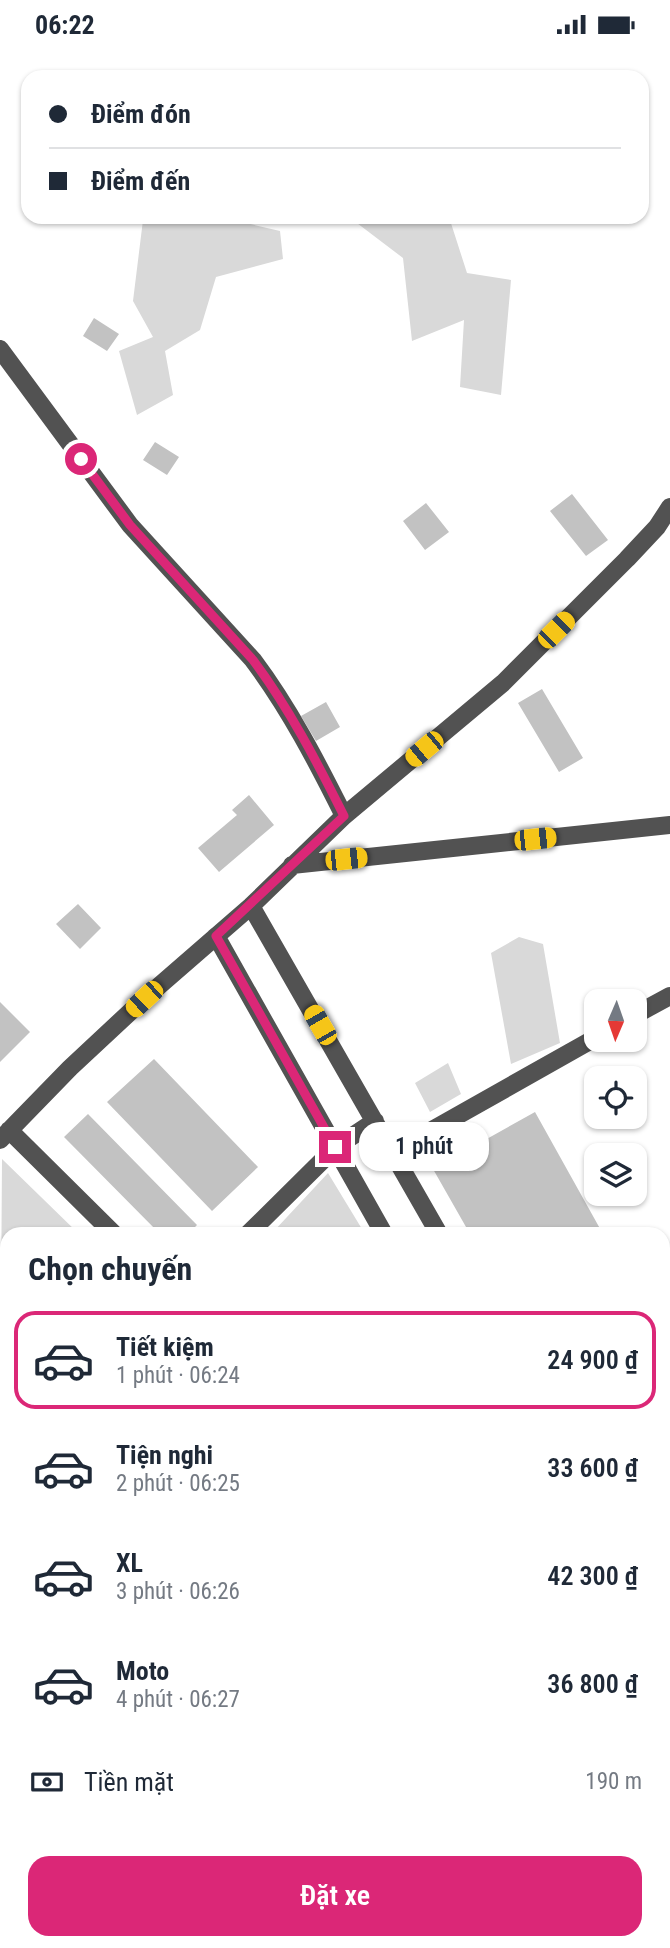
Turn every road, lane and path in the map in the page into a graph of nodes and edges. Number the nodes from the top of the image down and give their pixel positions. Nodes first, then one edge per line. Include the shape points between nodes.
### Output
1 (0, 349) edge
2 (670, 507) edge
3 (344, 816) junction
4 (670, 825) edge
5 (292, 865) junction
6 (251, 906) junction
7 (216, 936) junction
8 (670, 996) edge
9 (648, 1009) edge
10 (584, 1044) edge
11 (375, 1121) junction
12 (5, 1135) edge
13 (335, 1147) junction
14 (393, 1152) junction
15 (106, 1227) edge
16 (255, 1227) edge
17 (380, 1227) edge
18 (435, 1227) edge

1 - 3 street via 130,525 261,670 313,753
2 - 3 street via 627,559 503,683
3 - 5 street
4 - 5 street
5 - 6 street
6 - 7 street
6 - 11 street
7 - 12 street via 70,1068
7 - 13 street
8 - 9 street
10 - 14 street
11 - 13 street
11 - 14 street
12 - 15 street
13 - 16 street
13 - 17 street
14 - 18 street

